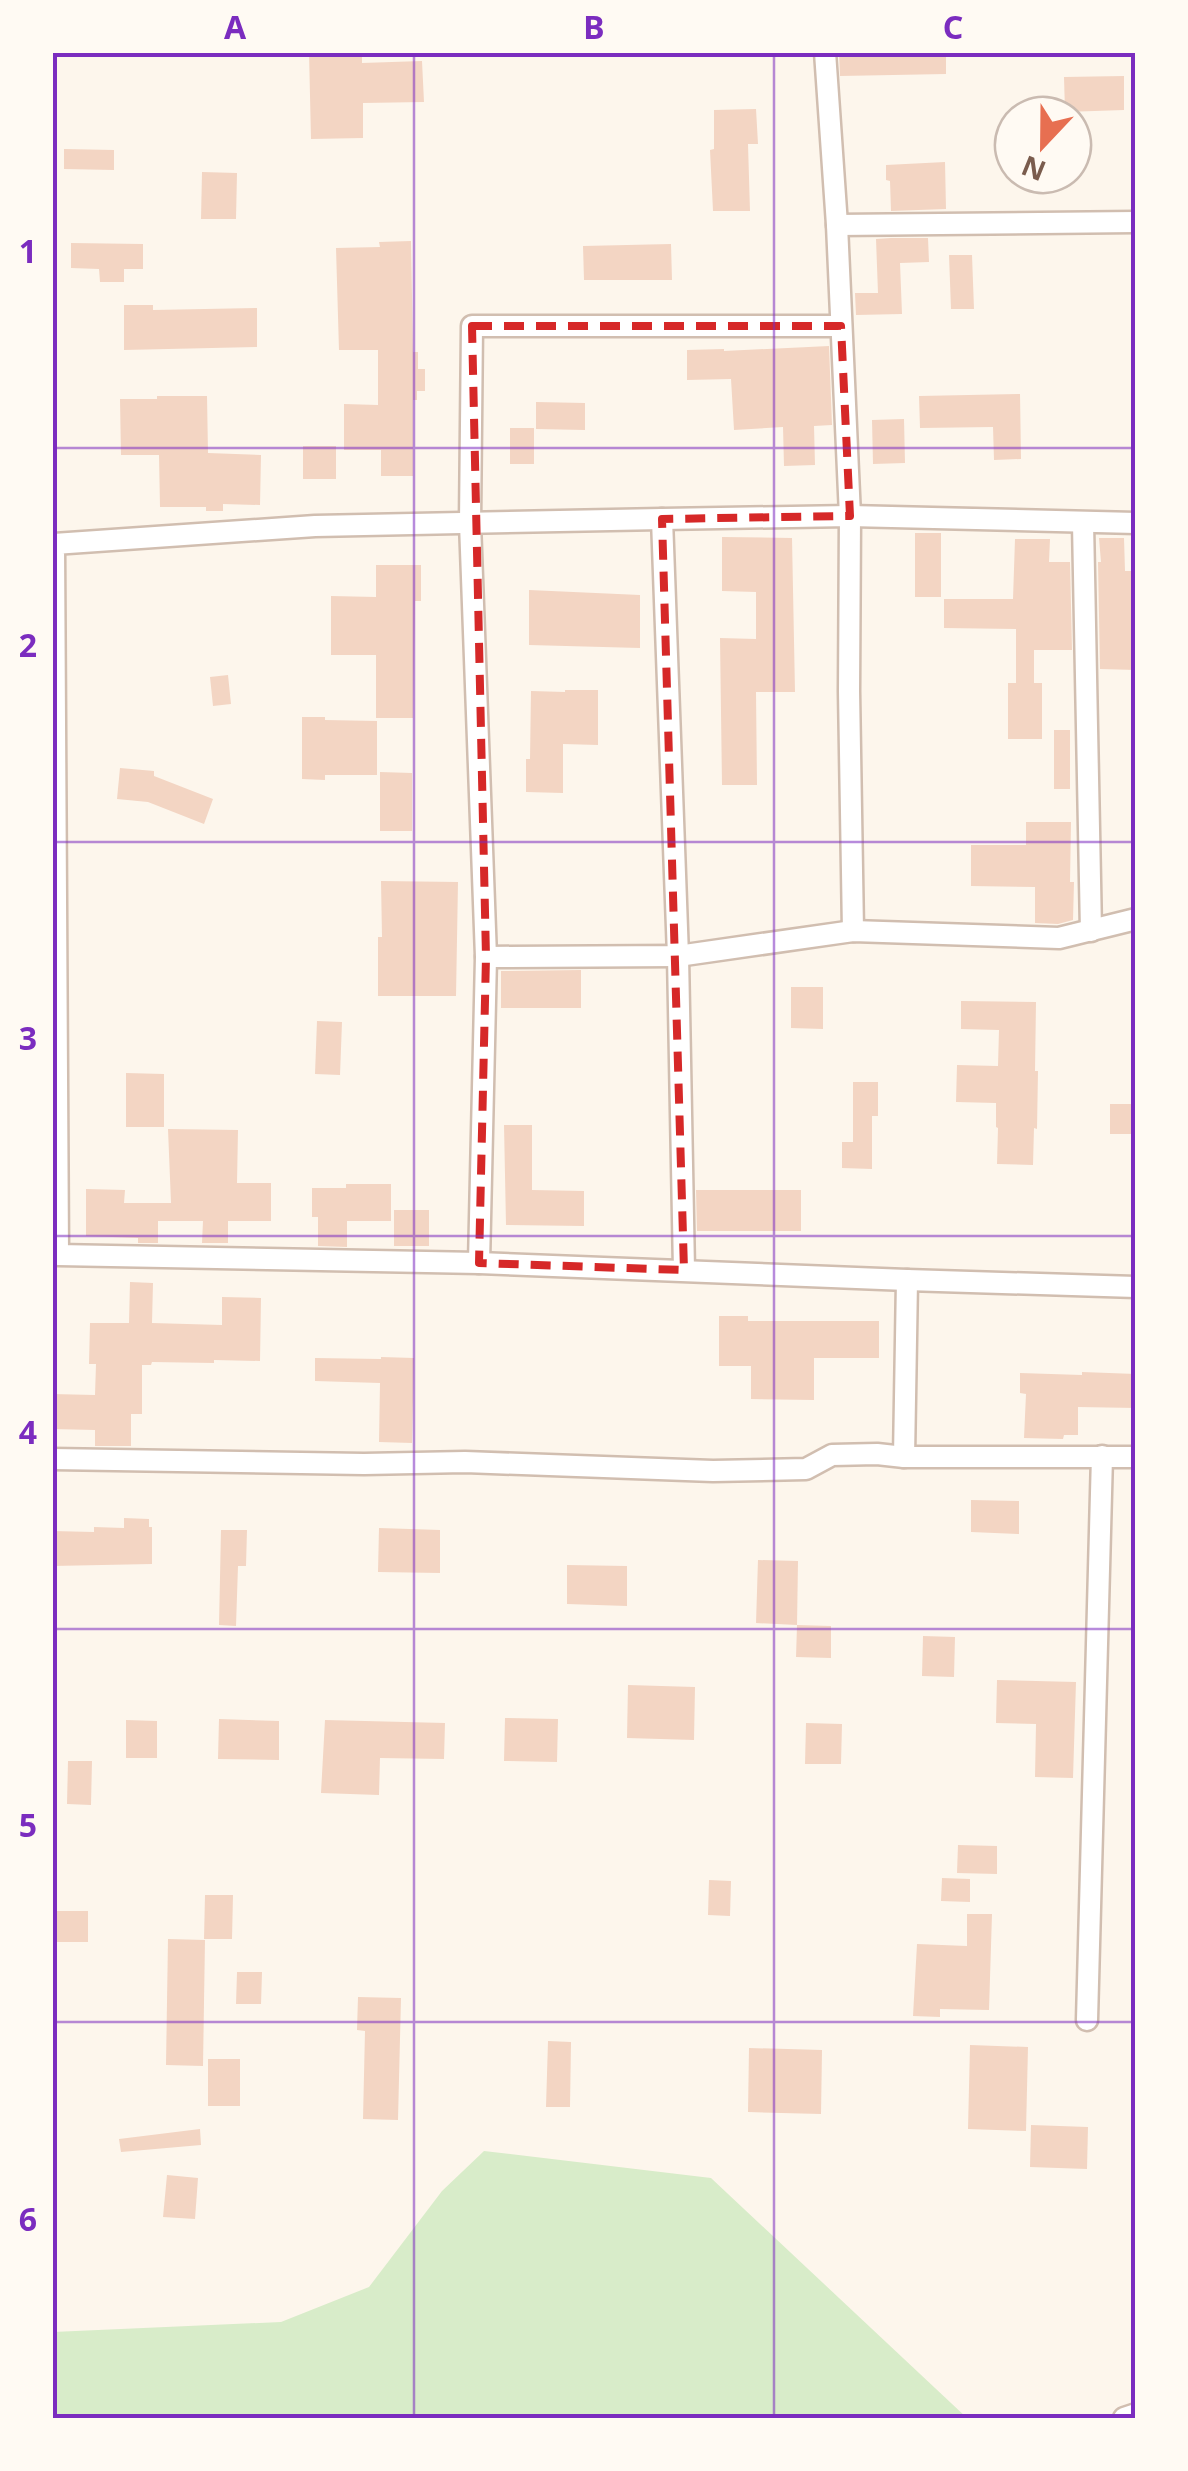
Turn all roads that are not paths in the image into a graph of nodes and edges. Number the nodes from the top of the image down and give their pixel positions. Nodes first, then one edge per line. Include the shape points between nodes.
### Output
1 (824, 52) edge
2 (1136, 222) edge
3 (836, 225) junction
4 (841, 326) junction
5 (850, 516) junction
6 (662, 519) junction
7 (470, 523) junction
8 (1083, 523) junction
9 (1136, 523) edge
10 (1136, 920) edge
11 (853, 931) junction
12 (1091, 931) junction
13 (678, 956) junction
14 (486, 957) junction
15 (479, 1262) junction
16 (684, 1270) junction
17 (907, 1280) junction
18 (1136, 1287) edge
19 (1102, 1456) junction
20 (904, 1457) junction
21 (1136, 1457) edge
22 (52, 1459) edge
23 (1087, 2020) dead end
24 (1136, 2414) edge
25 (1124, 2418) edge

1 - 3 street
2 - 3 street
3 - 4 street
4 - 5 street
4 - 7 street via 472,326
5 - 6 street
5 - 8 street
5 - 11 street
6 - 7 street
6 - 13 street
7 - 14 street
7 - 15 street via 54,544 58,1254
8 - 9 street
8 - 12 street
10 - 12 street
11 - 12 street via 1059,938
11 - 13 street
13 - 14 street
13 - 16 street
14 - 15 street
15 - 16 street
16 - 17 street
17 - 18 street
17 - 20 street
19 - 20 street
19 - 21 street
19 - 23 street
20 - 22 street via 832,1455 806,1469 714,1471
24 - 25 street

